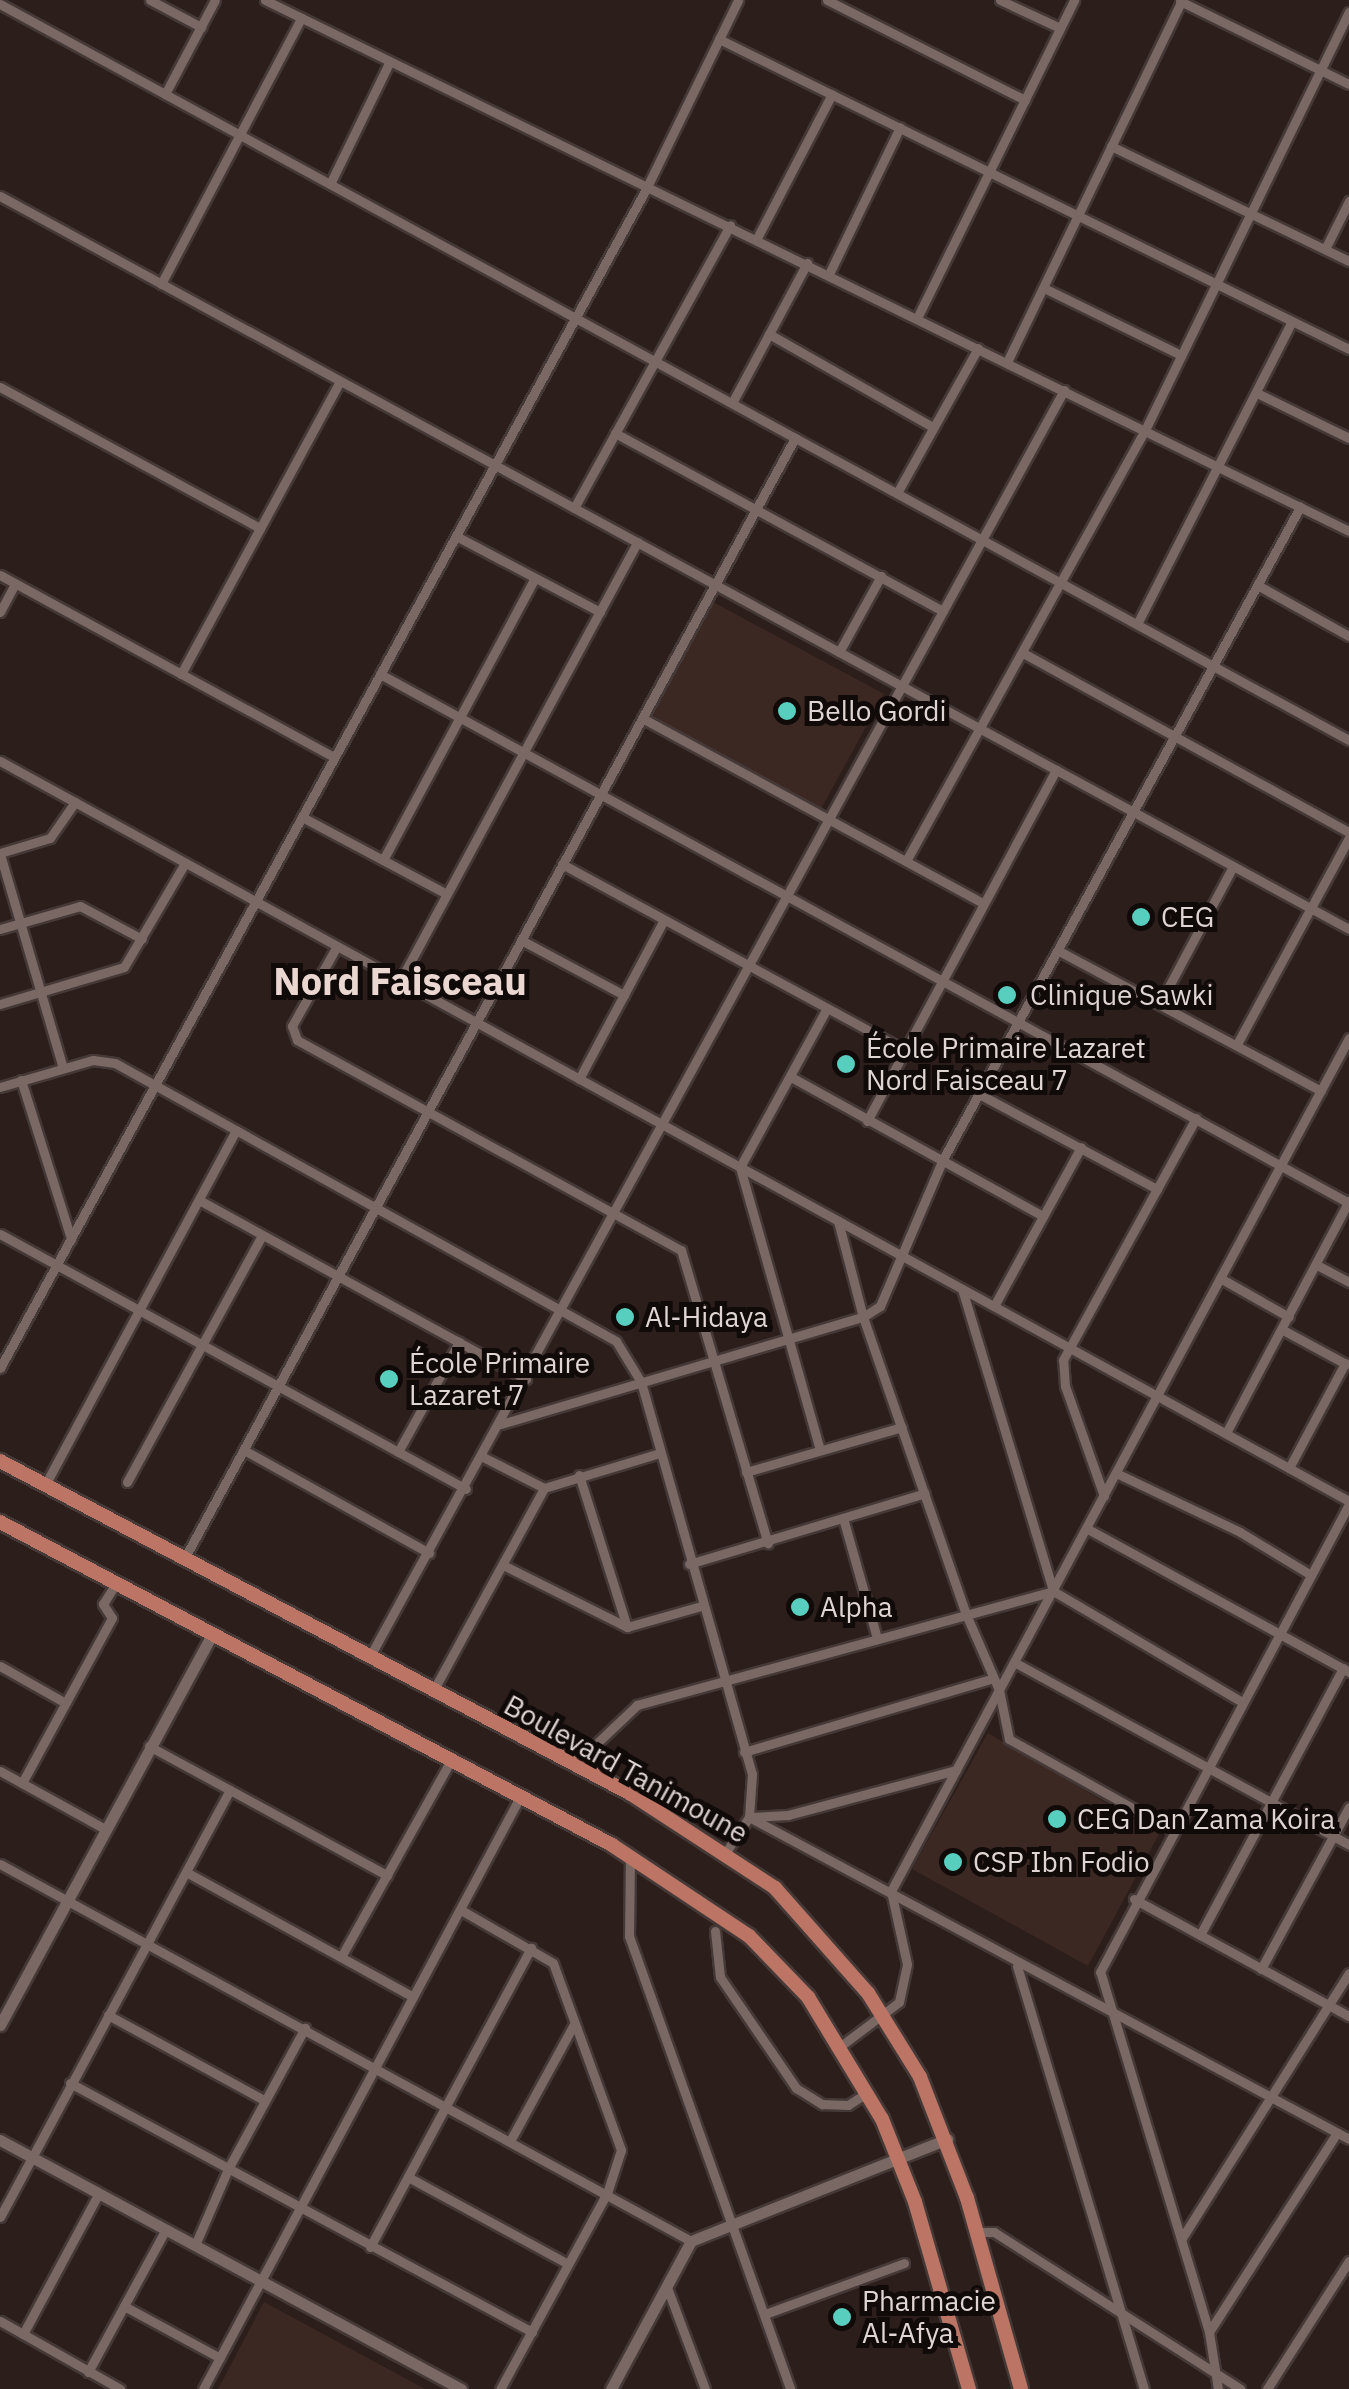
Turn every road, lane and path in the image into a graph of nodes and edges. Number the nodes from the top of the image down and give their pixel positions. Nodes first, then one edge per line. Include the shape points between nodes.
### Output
1 (150, 0) edge
2 (215, 0) edge
3 (266, 0) edge
4 (738, 0) edge
5 (827, 0) edge
6 (1000, 0) edge
7 (1074, 0) edge
8 (1180, 1) edge
9 (0, 4) edge
10 (1349, 12) edge
11 (301, 18) junction
12 (201, 27) junction
13 (1060, 28) junction
14 (719, 39) junction
15 (390, 64) junction
16 (1321, 70) junction
17 (1349, 84) edge
18 (165, 94) junction
19 (832, 94) junction
20 (1025, 100) junction
21 (900, 127) junction
22 (240, 135) junction
23 (1111, 146) junction
24 (990, 170) junction
25 (330, 184) junction
26 (648, 184) junction
27 (0, 196) edge
28 (1349, 200) edge
29 (1079, 214) junction
30 (1250, 214) junction
31 (730, 226) junction
32 (757, 238) junction
33 (1324, 249) junction
34 (1349, 261) edge
35 (807, 263) junction
36 (829, 274) junction
37 (1216, 283) junction
38 (162, 284) junction
39 (1044, 288) junction
40 (575, 318) junction
41 (917, 318) junction
42 (1292, 321) junction
43 (769, 334) junction
44 (978, 348) junction
45 (1349, 349) edge
46 (1181, 355) junction
47 (656, 362) junction
48 (1007, 362) junction
49 (340, 380) junction
50 (0, 387) edge
51 (1064, 390) junction
52 (1257, 394) junction
53 (732, 403) junction
54 (934, 427) junction
55 (1144, 430) junction
56 (615, 433) junction
57 (794, 438) junction
58 (1349, 438) edge
59 (494, 465) junction
60 (1221, 468) junction
61 (896, 493) junction
62 (1300, 506) junction
63 (574, 508) junction
64 (756, 509) junction
65 (260, 528) junction
66 (1349, 531) edge
67 (456, 536) junction
68 (982, 540) junction
69 (638, 542) junction
70 (0, 576) edge
71 (881, 576) junction
72 (536, 578) junction
73 (15, 584) junction
74 (715, 584) junction
75 (1062, 584) junction
76 (1259, 586) junction
77 (943, 611) junction
78 (0, 612) edge
79 (600, 612) junction
80 (1137, 624) junction
81 (1349, 636) edge
82 (838, 652) junction
83 (1023, 653) junction
84 (1215, 667) junction
85 (181, 674) junction
86 (380, 674) junction
87 (901, 686) junction
88 (461, 718) junction
89 (642, 718) junction
90 (980, 728) junction
91 (1178, 737) junction
92 (1349, 740) edge
93 (524, 752) junction
94 (334, 757) junction
95 (1, 762) edge
96 (1056, 770) junction
97 (600, 794) junction
98 (76, 802) junction
99 (1135, 813) junction
100 (302, 817) junction
101 (828, 820) junction
102 (1349, 835) edge
103 (0, 854) edge
104 (383, 860) junction
105 (185, 862) junction
106 (906, 862) junction
107 (562, 864) junction
108 (1233, 866) junction
109 (447, 894) junction
110 (788, 895) junction
111 (256, 901) junction
112 (983, 904) junction
113 (1312, 908) junction
114 (664, 920) junction
115 (20, 923) junction
116 (0, 929) edge
117 (1349, 929) edge
118 (142, 939) junction
119 (521, 940) junction
120 (337, 946) junction
121 (1059, 951) junction
122 (748, 966) junction
123 (943, 980) junction
124 (400, 981) junction
125 (40, 992) junction
126 (624, 995) junction
127 (1160, 1003) junction
128 (0, 1004) edge
129 (827, 1008) junction
130 (1018, 1022) junction
131 (477, 1023) junction
132 (1349, 1038) edge
133 (1237, 1044) junction
134 (905, 1050) junction
135 (64, 1068) junction
136 (791, 1078) junction
137 (580, 1079) junction
138 (21, 1080) junction
139 (155, 1085) junction
140 (0, 1087) edge
141 (1321, 1091) junction
142 (979, 1094) junction
143 (429, 1112) junction
144 (1196, 1118) junction
145 (867, 1121) junction
146 (661, 1124) junction
147 (236, 1130) junction
148 (1081, 1147) junction
149 (942, 1161) junction
150 (1282, 1164) junction
151 (740, 1167) junction
152 (1157, 1189) junction
153 (199, 1200) junction
154 (1349, 1202) edge
155 (376, 1206) junction
156 (615, 1213) junction
157 (1043, 1216) junction
158 (838, 1221) junction
159 (0, 1234) edge
160 (262, 1234) junction
161 (71, 1239) junction
162 (902, 1256) junction
163 (1317, 1265) junction
164 (56, 1266) junction
165 (338, 1276) junction
166 (1220, 1278) junction
167 (1349, 1282) edge
168 (962, 1288) junction
169 (564, 1306) junction
170 (994, 1306) junction
171 (138, 1310) junction
172 (863, 1317) junction
173 (1289, 1317) junction
174 (1282, 1330) junction
175 (790, 1338) junction
176 (459, 1342) junction
177 (201, 1345) junction
178 (1070, 1348) junction
179 (712, 1362) junction
180 (1347, 1364) edge
181 (0, 1368) edge
182 (526, 1379) junction
183 (641, 1382) junction
184 (280, 1386) junction
185 (1157, 1396) junction
186 (500, 1424) junction
187 (902, 1427) junction
188 (1226, 1434) junction
189 (244, 1450) junction
190 (820, 1450) junction
191 (398, 1452) junction
192 (660, 1453) junction
193 (483, 1457) junction
194 (0, 1462) edge
195 (1288, 1468) junction
196 (746, 1472) junction
197 (1116, 1472) junction
198 (579, 1476) junction
199 (127, 1482) dead end
200 (45, 1486) junction
201 (544, 1488) junction
202 (466, 1489) junction
203 (925, 1492) junction
204 (1104, 1496) junction
205 (1349, 1503) edge
206 (843, 1518) junction
207 (0, 1522) edge
208 (1086, 1528) junction
209 (768, 1543) junction
210 (429, 1553) junction
211 (184, 1559) junction
212 (689, 1564) junction
213 (503, 1565) junction
214 (1310, 1575) junction
215 (116, 1583) junction
216 (1052, 1591) junction
217 (701, 1606) junction
218 (965, 1612) junction
219 (627, 1628) junction
220 (212, 1634) junction
221 (1279, 1634) junction
222 (876, 1635) junction
223 (370, 1658) junction
224 (1014, 1662) junction
225 (0, 1666) edge
226 (1346, 1670) edge
227 (722, 1678) junction
228 (991, 1679) junction
229 (999, 1690) junction
230 (433, 1691) junction
231 (64, 1702) junction
232 (1242, 1702) junction
233 (149, 1746) junction
234 (744, 1752) junction
235 (451, 1760) junction
236 (574, 1765) junction
237 (1207, 1768) junction
238 (956, 1770) junction
239 (0, 1772) edge
240 (22, 1784) junction
241 (230, 1790) junction
242 (520, 1797) junction
243 (1271, 1802) junction
244 (1349, 1807) edge
245 (746, 1821) junction
246 (104, 1829) junction
247 (1172, 1830) junction
248 (1332, 1836) junction
249 (1349, 1845) edge
250 (729, 1846) junction
251 (630, 1856) junction
252 (0, 1864) edge
253 (186, 1872) junction
254 (388, 1876) junction
255 (891, 1891) junction
256 (1134, 1899) junction
257 (66, 1900) junction
258 (460, 1910) junction
259 (715, 1932) dead end
260 (1200, 1935) junction
261 (146, 1944) junction
262 (531, 1948) junction
263 (341, 1957) junction
264 (1016, 1965) junction
265 (1261, 1969) junction
266 (1349, 1973) edge
267 (413, 1997) junction
268 (1332, 2007) junction
269 (1111, 2013) junction
270 (108, 2015) junction
271 (1349, 2016) edge
272 (884, 2018) junction
273 (574, 2024) junction
274 (0, 2026) edge
275 (304, 2028) junction
276 (842, 2045) junction
277 (374, 2066) junction
278 (70, 2083) junction
279 (868, 2092) junction
280 (1271, 2098) junction
281 (264, 2100) junction
282 (446, 2106) junction
283 (1337, 2133) junction
284 (1349, 2139) edge
285 (0, 2140) edge
286 (948, 2140) junction
287 (510, 2141) junction
288 (32, 2157) junction
289 (899, 2158) junction
290 (228, 2170) junction
291 (408, 2176) junction
292 (99, 2193) junction
293 (608, 2193) junction
294 (299, 2208) junction
295 (0, 2217) edge
296 (731, 2224) junction
297 (166, 2229) junction
298 (977, 2232) junction
299 (1182, 2238) junction
300 (692, 2241) junction
301 (195, 2245) junction
302 (370, 2246) junction
303 (1349, 2261) edge
304 (904, 2263) dead end
305 (568, 2264) junction
306 (262, 2281) junction
307 (668, 2290) junction
308 (124, 2306) junction
309 (1121, 2313) junction
310 (765, 2314) junction
311 (0, 2321) edge
312 (532, 2332) junction
313 (1209, 2332) junction
314 (24, 2334) junction
315 (220, 2358) junction
316 (1212, 2371) junction
317 (88, 2372) junction
318 (120, 2389) edge
319 (203, 2389) edge
320 (461, 2389) edge
321 (500, 2389) edge
322 (611, 2389) edge
323 (705, 2389) edge
324 (790, 2389) edge
325 (969, 2389) edge
326 (1022, 2389) edge
327 (1144, 2389) edge
328 (1218, 2389) edge
329 (1240, 2389) edge
330 (1267, 2389) edge

1 - 12 street
2 - 12 street
3 - 11 street
4 - 14 street
5 - 20 street
6 - 13 street
7 - 13 street
8 - 16 street
8 - 23 street
9 - 18 street
10 - 16 street
11 - 15 street
11 - 22 street
12 - 18 street
13 - 20 street
14 - 19 street
14 - 26 street
15 - 25 street
15 - 26 street
16 - 17 street
16 - 30 street
18 - 22 street
19 - 21 street
19 - 32 street
20 - 24 street
21 - 24 street
21 - 36 street
22 - 25 street
22 - 38 street
23 - 29 street
23 - 30 street
24 - 29 street
24 - 41 street
25 - 40 street
26 - 31 street
26 - 40 street
27 - 38 street
28 - 33 street
29 - 37 street
29 - 39 street
30 - 33 street
30 - 37 street
31 - 32 street
31 - 47 street
32 - 35 street
33 - 34 street
35 - 36 street
35 - 43 street
36 - 41 street
37 - 42 street
37 - 46 street
38 - 49 street
39 - 46 street
39 - 48 street
40 - 47 street
40 - 59 street
41 - 44 street
42 - 45 street
42 - 52 street
43 - 53 street
43 - 54 street
44 - 48 street
44 - 54 street
46 - 55 street
47 - 53 street
47 - 56 street
48 - 51 street
49 - 59 street
49 - 65 street
50 - 65 street
51 - 55 street
51 - 68 street
52 - 58 street
52 - 60 street
53 - 57 street
54 - 61 street
55 - 60 street
55 - 75 street
56 - 63 street
56 - 64 street
57 - 61 street
57 - 64 street
59 - 63 street
59 - 67 street
60 - 62 street
60 - 80 street
61 - 68 street
62 - 66 street
62 - 76 street
63 - 69 street
64 - 71 street
64 - 74 street
65 - 85 street
67 - 72 street
67 - 86 street
68 - 75 street
68 - 77 street
69 - 74 street
69 - 79 street
70 - 73 street
71 - 77 street
71 - 82 street
72 - 79 street
72 - 88 street
73 - 78 street
73 - 85 street
74 - 82 street
74 - 89 street
75 - 80 street
75 - 83 street
76 - 81 street
76 - 84 street
77 - 87 street
79 - 93 street
80 - 84 street
82 - 87 street
83 - 90 street
83 - 91 street
84 - 91 street
84 - 92 street
85 - 94 street
86 - 88 street
86 - 94 street
87 - 90 street
87 - 101 street
88 - 93 street
88 - 104 street
89 - 97 street
89 - 101 street
90 - 96 street
90 - 106 street
91 - 99 street
91 - 102 street
93 - 97 street
93 - 109 street
94 - 100 street
95 - 98 street
96 - 99 street
96 - 112 street
97 - 107 street
97 - 110 street
98 - 103 street via 50,838
98 - 105 street
99 - 108 street
99 - 121 street
100 - 104 street
100 - 111 street
101 - 106 street
101 - 110 street
102 - 113 street
103 - 115 street
104 - 109 street
105 - 111 street
105 - 118 street
106 - 112 street
107 - 114 street
107 - 119 street
108 - 113 street
108 - 127 street
109 - 124 street
110 - 122 street
110 - 123 street
111 - 120 street
111 - 139 street
112 - 123 street
113 - 117 street
113 - 133 street
114 - 122 street
114 - 126 street
115 - 116 street
115 - 118 street via 80,906
115 - 125 street
118 - 125 street via 117,971
119 - 126 street
119 - 131 street
120 - 124 street
120 - 143 street via 293,1033
121 - 127 street
121 - 130 street
122 - 129 street
122 - 146 street
123 - 130 street
123 - 134 street
124 - 131 street
125 - 128 street
125 - 135 street
126 - 137 street
127 - 133 street
129 - 134 street
129 - 136 street
130 - 142 street
130 - 144 street
131 - 137 street
131 - 143 street
132 - 141 street
133 - 141 street
134 - 145 street
135 - 138 street
135 - 139 street via 104,1059
136 - 145 street
136 - 151 street
137 - 146 street
138 - 140 street
138 - 161 street
139 - 147 street
139 - 161 street
141 - 150 street
142 - 148 street
142 - 149 street
143 - 155 street
143 - 156 street
144 - 150 street
144 - 152 street
145 - 149 street
146 - 151 street
146 - 156 street
147 - 153 street
147 - 155 street
148 - 152 street
148 - 157 street
149 - 157 street
149 - 162 street
150 - 154 street
150 - 166 street
151 - 158 street
151 - 175 street
152 - 178 street
153 - 160 street
153 - 171 street
154 - 163 street
155 - 165 street
155 - 169 street
156 - 169 street
156 - 179 street via 681,1250
157 - 170 street
158 - 162 street
158 - 172 street
159 - 164 street
160 - 165 street
160 - 177 street
161 - 164 street
162 - 168 street
162 - 172 street via 880,1306
163 - 167 street
163 - 173 street
164 - 171 street
164 - 181 street
165 - 176 street
165 - 184 street
166 - 173 street
166 - 185 street
168 - 170 street
168 - 216 street
169 - 182 street
169 - 183 street via 616,1341
170 - 178 street
171 - 177 street
171 - 200 street
172 - 175 street
172 - 187 street
173 - 174 street
174 - 180 street
174 - 188 street
175 - 179 street
175 - 190 street
176 - 182 street
176 - 191 street
177 - 184 street
177 - 199 street
178 - 185 street
178 - 204 street via 1062,1373
179 - 183 street
179 - 196 street
180 - 195 street
182 - 186 street
183 - 186 street
183 - 192 street
184 - 189 street
184 - 191 street
185 - 188 street
185 - 197 street
186 - 193 street
187 - 190 street
187 - 203 street
188 - 195 street
189 - 210 street
189 - 211 street
190 - 196 street
191 - 202 street
192 - 198 street
192 - 212 street
193 - 201 street
193 - 202 street
194 - 200 main road, Boulevard Tanimoune
195 - 205 street
196 - 209 street
197 - 204 street
197 - 214 street via 1240,1532
198 - 201 street
198 - 219 street
200 - 211 main road, Boulevard Tanimoune
201 - 213 street
202 - 210 street
203 - 206 street
203 - 218 street
204 - 208 street
205 - 214 street
206 - 209 street
206 - 222 street
207 - 215 main road
208 - 216 street
208 - 221 street
209 - 212 street
210 - 223 street
211 - 223 main road, Boulevard Tanimoune
212 - 217 street
213 - 219 street
213 - 230 street
214 - 221 street
215 - 220 main road
215 - 231 street via 103,1604 112,1618
216 - 218 street
216 - 224 street
216 - 232 street
217 - 219 street
217 - 227 street
218 - 222 street
218 - 228 street
220 - 233 street
220 - 235 main road
221 - 226 street
221 - 232 street
222 - 227 street
223 - 230 main road, Boulevard Tanimoune
224 - 229 street
224 - 237 street
225 - 231 street
226 - 243 street
227 - 234 street
227 - 236 street via 638,1705
228 - 229 street
228 - 234 street
229 - 238 street
229 - 247 street via 1016,1746
230 - 236 main road, Boulevard Tanimoune
231 - 240 street
232 - 237 street
233 - 241 street
233 - 246 street
234 - 245 street via 754,1784
235 - 242 main road
235 - 254 street
236 - 250 main road, Boulevard Tanimoune
237 - 243 street
237 - 247 street
238 - 245 street
238 - 255 street
239 - 240 street
240 - 246 street
241 - 253 street
241 - 254 street
242 - 251 main road
242 - 258 street
243 - 248 street
243 - 260 street
244 - 248 street
245 - 250 street
245 - 255 street
246 - 257 street
247 - 256 street
248 - 249 street
248 - 265 street
250 - 272 main road, Boulevard Tanimoune via 826,1940
251 - 276 main road via 749,1936
251 - 296 street via 629,1936
252 - 257 street
253 - 261 street
253 - 263 street
254 - 263 street
255 - 264 street
255 - 272 street via 908,1964 899,2002
256 - 260 street
256 - 269 street via 1100,1972
257 - 261 street
257 - 274 street
258 - 262 street
258 - 267 street
259 - 279 street via 720,1977 796,2088 822,2104 848,2105
260 - 265 street
261 - 270 street
261 - 275 street
262 - 273 street via 553,1963
262 - 282 street
263 - 267 street
264 - 269 street
264 - 309 street
265 - 268 street
266 - 268 street
267 - 277 street
268 - 271 street
268 - 280 street
269 - 280 street
269 - 299 street
270 - 278 street
270 - 281 street
272 - 276 street
272 - 286 main road, Boulevard Tanimoune
273 - 287 street
273 - 293 street via 619,2139
275 - 277 street
275 - 281 street
276 - 279 main road
277 - 282 street
277 - 294 street
278 - 288 street
278 - 290 street
279 - 289 main road
280 - 283 street
280 - 299 street
281 - 290 street
282 - 287 street
282 - 291 street
283 - 284 street
283 - 313 street
285 - 288 street
286 - 289 street
286 - 298 main road, Boulevard Tanimoune
287 - 293 street
288 - 292 street
288 - 295 street
289 - 296 street
289 - 325 main road
290 - 294 street
290 - 301 street
291 - 302 street
291 - 305 street
292 - 297 street
292 - 314 street
293 - 300 street
293 - 305 street
294 - 302 street
294 - 306 street
296 - 300 street
296 - 310 street
297 - 301 street
297 - 308 street
298 - 309 street via 994,2232
298 - 326 main road, Boulevard Tanimoune
299 - 313 street
300 - 307 street
301 - 306 street
302 - 312 street
303 - 330 street
304 - 310 street
305 - 312 street
306 - 315 street
306 - 320 street
307 - 322 street
307 - 323 street
308 - 315 street
308 - 317 street
309 - 316 street
309 - 327 street
310 - 324 street
311 - 314 street
312 - 321 street
313 - 316 street
314 - 317 street
315 - 319 street
316 - 328 street
316 - 329 street
317 - 318 street

